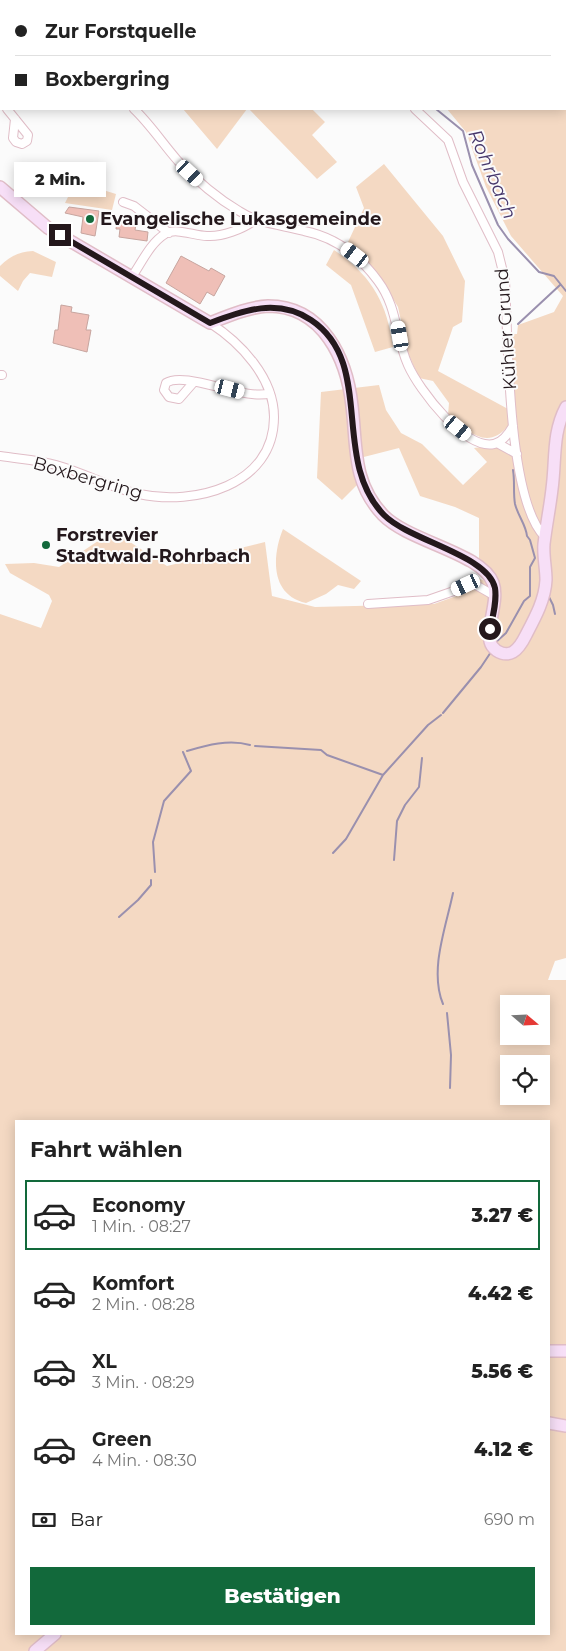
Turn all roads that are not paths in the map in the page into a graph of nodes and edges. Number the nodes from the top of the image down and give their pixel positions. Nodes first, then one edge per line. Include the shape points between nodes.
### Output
1 (8, 110) edge
2 (135, 110) edge
3 (416, 110) edge
4 (16, 119) dead end
5 (0, 187) edge
6 (125, 203) dead end
7 (255, 220) junction
8 (169, 232) junction
9 (131, 278) junction
10 (210, 323) junction
11 (193, 383) dead end
12 (270, 393) junction
13 (566, 407) edge
14 (513, 426) junction
15 (497, 443) junction
16 (516, 454) junction
17 (0, 456) edge
18 (545, 537) junction
19 (495, 596) junction
20 (368, 604) dead end
21 (550, 1351) edge
22 (566, 1351) edge
23 (550, 1423) edge
24 (566, 1426) edge
25 (54, 1635) edge
26 (35, 1651) edge

1 - 4 street
2 - 7 street via 196,179
3 - 14 street, Kühler Grund via 448,140 463,182 500,258 505,280
5 - 9 street, Boxbergring via 48,228
6 - 8 street
7 - 8 street via 214,236
7 - 15 street via 320,235 355,255 388,297 408,365 428,397 444,416 474,440
8 - 9 street via 154,245
9 - 10 street, Boxbergring
10 - 12 street, Boxbergring via 246,353
10 - 19 street via 268,306 298,312 324,331 339,354 344,370 352,406 357,465 373,502 383,515 404,531 482,567 492,579
11 - 12 street via 258,396
12 - 17 street, Boxbergring via 274,428 262,459 239,481 207,493 185,497 145,495 55,465
13 - 18 street via 556,435
14 - 15 street
14 - 16 street, Kühler Grund
15 - 16 street
16 - 18 street, Kühler Grund via 532,520
18 - 19 street via 546,581 542,600 522,643 509,653 498,651 490,640
19 - 20 street via 474,584 428,600
21 - 22 street
23 - 24 street
25 - 26 street

